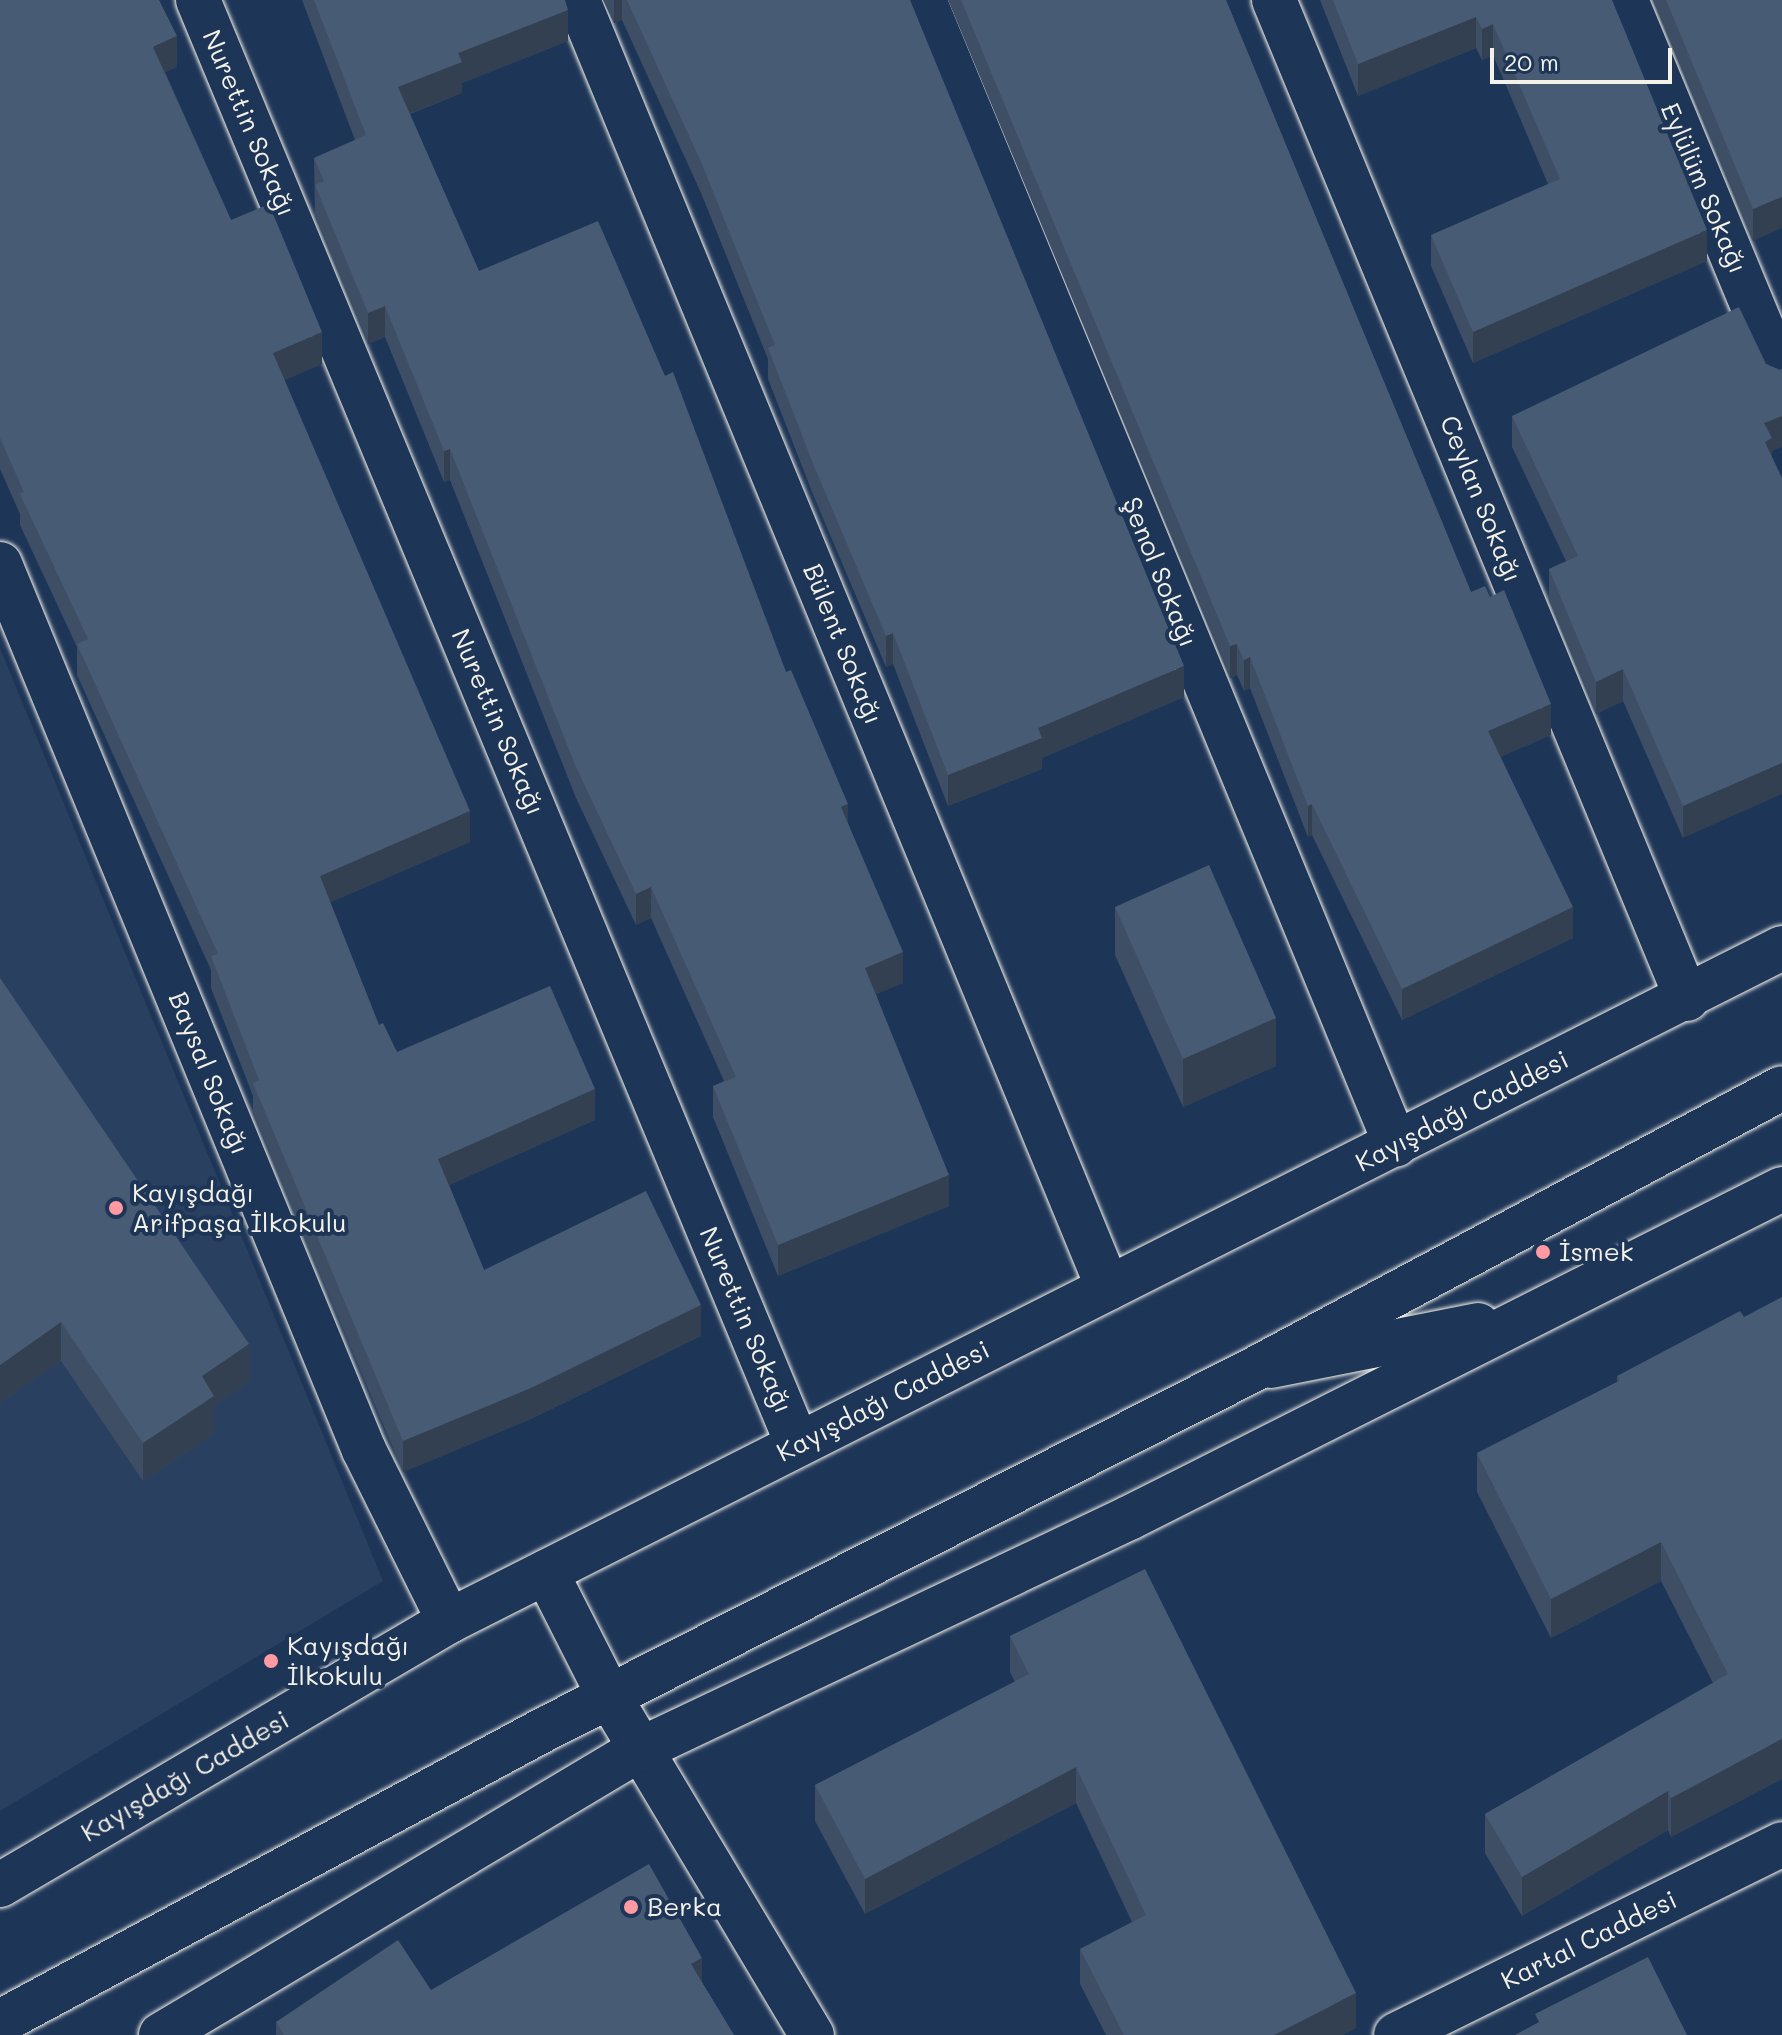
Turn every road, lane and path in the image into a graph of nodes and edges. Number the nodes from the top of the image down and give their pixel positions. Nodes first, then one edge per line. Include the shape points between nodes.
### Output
1 (198, 0) edge
2 (578, 0) edge
3 (924, 0) edge
4 (1274, 0) edge
5 (1626, 0) edge
6 (1782, 376) edge
7 (0, 564) edge
8 (1782, 948) edge
9 (1687, 999) junction
10 (1782, 1088) edge
11 (1396, 1145) junction
12 (1782, 1189) edge
13 (1108, 1288) junction
14 (1536, 1313) junction
15 (1253, 1370) junction
16 (797, 1443) junction
17 (546, 1572) junction
18 (449, 1621) junction
19 (609, 1696) junction
20 (637, 1751) junction
21 (1782, 1844) edge
22 (0, 1885) edge
23 (0, 2022) edge
24 (161, 2035) edge
25 (812, 2035) edge
26 (1396, 2035) edge

1 - 16 street, Nurettin Sokağı
2 - 13 street, Bülent Sokağı
3 - 11 street, Şenol Sokağı
4 - 9 street, Ceylan Sokağı
5 - 6 street, Eylülüm Sokağı
7 - 18 street, Baysal Sokağı via 364,1450
8 - 9 street, Kayışdağı Caddesi
9 - 11 street, Kayışdağı Caddesi
10 - 15 street
11 - 13 street, Kayışdağı Caddesi
12 - 14 street
13 - 16 street, Kayışdağı Caddesi
14 - 15 street
14 - 20 street via 1129,1518
15 - 19 street
16 - 17 street, Kayışdağı Caddesi
17 - 18 street, Kayışdağı Caddesi
17 - 19 street
18 - 22 street, Kayışdağı Caddesi
19 - 20 street
19 - 23 street
20 - 24 street
20 - 25 street
21 - 26 street, Kartal Caddesi

